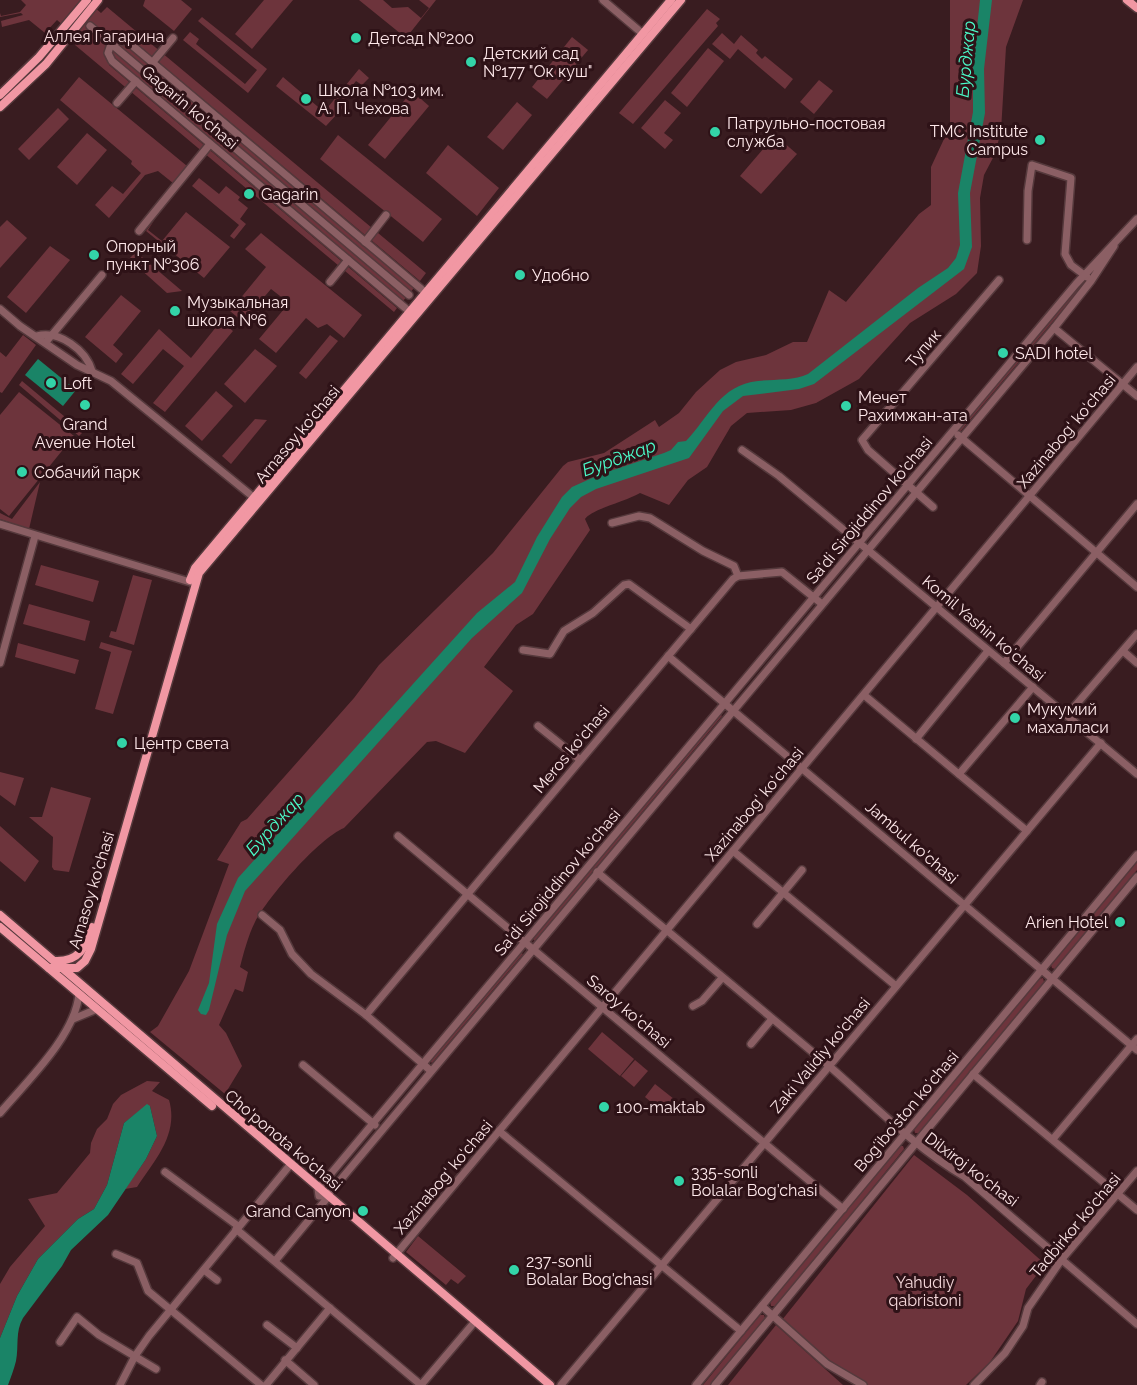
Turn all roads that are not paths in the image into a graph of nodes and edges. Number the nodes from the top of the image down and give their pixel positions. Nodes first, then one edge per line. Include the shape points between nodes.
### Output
1 (87, 0) edge
2 (99, 0) edge
3 (603, 0) edge
4 (671, 0) edge
5 (681, 0) edge
6 (1127, 0) edge
7 (1137, 8) edge
8 (90, 26) dead end
9 (646, 36) junction
10 (173, 38) dead end
11 (111, 44) junction
12 (152, 63) junction
13 (136, 81) junction
14 (0, 95) edge
15 (117, 103) dead end
16 (0, 107) edge
17 (210, 144) junction
18 (386, 215) dead end
19 (1137, 219) edge
20 (140, 231) dead end
21 (1027, 240) dead end
22 (365, 242) junction
23 (1114, 246) junction
24 (348, 260) junction
25 (102, 275) dead end
26 (1085, 275) junction
27 (999, 280) dead end
28 (1091, 281) junction
29 (330, 282) dead end
30 (429, 295) junction
31 (410, 296) dead end
32 (0, 309) edge
33 (412, 314) junction
34 (1054, 328) junction
35 (52, 334) junction
36 (37, 336) junction
37 (46, 342) junction
38 (85, 356) junction
39 (77, 365) junction
40 (1137, 367) edge
41 (92, 371) junction
42 (1123, 384) junction
43 (1137, 396) edge
44 (953, 431) junction
45 (961, 438) junction
46 (742, 450) dead end
47 (907, 486) junction
48 (916, 493) junction
49 (1029, 496) junction
50 (257, 500) junction
51 (1137, 504) edge
52 (933, 507) dead end
53 (0, 524) edge
54 (612, 524) dead end
55 (35, 536) junction
56 (859, 543) junction
57 (868, 550) junction
58 (1097, 553) junction
59 (738, 576) junction
60 (192, 583) junction
61 (1137, 587) edge
62 (814, 597) junction
63 (822, 604) junction
64 (938, 608) junction
65 (691, 628) junction
66 (1137, 634) edge
67 (523, 650) dead end
68 (988, 651) junction
69 (1123, 651) junction
70 (2, 652) edge
71 (668, 656) junction
72 (0, 663) edge
73 (1004, 663) junction
74 (1137, 663) edge
75 (1033, 687) junction
76 (864, 694) junction
77 (725, 704) junction
78 (733, 711) junction
79 (1068, 714) junction
80 (538, 726) dead end
81 (151, 731) junction
82 (916, 739) junction
83 (1101, 744) junction
84 (579, 759) junction
85 (803, 767) junction
86 (959, 774) junction
87 (1137, 774) edge
88 (1027, 831) junction
89 (398, 836) dead end
90 (733, 851) junction
91 (1137, 855) edge
92 (802, 870) dead end
93 (597, 872) junction
94 (1137, 877) edge
95 (1130, 885) junction
96 (782, 891) junction
97 (1137, 891) edge
98 (468, 894) junction
99 (964, 905) junction
100 (0, 915) edge
101 (261, 915) dead end
102 (757, 924) dead end
103 (0, 927) edge
104 (666, 930) junction
105 (525, 942) junction
106 (534, 949) junction
107 (84, 950) junction
108 (82, 964) junction
109 (52, 965) junction
110 (65, 970) junction
111 (1041, 970) junction
112 (722, 978) junction
113 (1052, 979) junction
114 (896, 986) junction
115 (80, 990) junction
116 (601, 1005) junction
117 (693, 1006) dead end
118 (97, 1009) junction
119 (366, 1015) junction
120 (73, 1019) junction
121 (772, 1019) junction
122 (1137, 1039) edge
123 (751, 1044) dead end
124 (1134, 1048) edge
125 (164, 1062) junction
126 (423, 1064) junction
127 (303, 1065) dead end
128 (829, 1066) junction
129 (431, 1071) junction
130 (973, 1074) junction
131 (0, 1113) edge
132 (374, 1123) junction
133 (381, 1130) junction
134 (499, 1131) junction
135 (905, 1134) junction
136 (1053, 1139) junction
137 (764, 1142) junction
138 (916, 1143) junction
139 (288, 1167) junction
140 (1137, 1171) edge
141 (165, 1172) dead end
142 (1118, 1194) junction
143 (323, 1196) junction
144 (843, 1209) junction
145 (1137, 1210) edge
146 (237, 1227) junction
147 (116, 1254) dead end
148 (394, 1256) junction
149 (1062, 1259) junction
150 (275, 1261) junction
151 (661, 1265) junction
152 (204, 1270) junction
153 (217, 1280) dead end
154 (762, 1306) junction
155 (330, 1308) junction
156 (171, 1310) junction
157 (773, 1315) junction
158 (267, 1324) dead end
159 (474, 1324) junction
160 (1137, 1324) edge
161 (741, 1331) junction
162 (60, 1342) dead end
163 (297, 1348) junction
164 (135, 1356) junction
165 (285, 1360) junction
166 (156, 1369) dead end
167 (120, 1385) edge
168 (261, 1385) edge
169 (266, 1385) edge
170 (314, 1385) edge
171 (421, 1385) edge
172 (543, 1385) edge
173 (550, 1385) edge
174 (561, 1385) edge
175 (696, 1385) edge
176 (715, 1385) edge
177 (863, 1385) edge
178 (974, 1385) edge

1 - 14 main road via 39,57
2 - 16 main road via 51,57
3 - 9 street
4 - 9 main road, Arnasoy ko'chasi
5 - 9 main road, Arnasoy ko'chasi
6 - 7 main road
8 - 11 street
9 - 30 main road, Arnasoy ko'chasi
10 - 12 street
11 - 12 street, Gagarin ko'chasi via 126,41
11 - 13 street, Gagarin ko'chasi via 110,59
11 - 31 street
12 - 22 street, Gagarin ko'chasi
13 - 15 street
13 - 17 street, Gagarin ko'chasi
17 - 20 street
17 - 24 street, Gagarin ko'chasi
18 - 22 street
19 - 23 street
21 - 26 street via 1032,165 1071,178 1065,254 1071,265
22 - 30 street, Gagarin ko'chasi
23 - 26 street, Sa'di Sirojiddinov ko'chasi
23 - 28 street, Sa'di Sirojiddinov ko'chasi
24 - 29 street
24 - 33 street, Gagarin ko'chasi
25 - 35 street
26 - 28 street
26 - 44 street, Sa'di Sirojiddinov ko'chasi
27 - 47 street, Тупик via 862,440
28 - 34 street, Sa'di Sirojiddinov ko'chasi
30 - 33 main road, Arnasoy ko'chasi
32 - 36 street
33 - 50 main road, Arnasoy ko'chasi
34 - 42 street
34 - 45 street, Sa'di Sirojiddinov ko'chasi
35 - 36 street
35 - 37 street
35 - 38 street
36 - 37 street
37 - 39 street
38 - 39 street
38 - 41 street
39 - 41 street
40 - 42 street, Xazinabog‘ ko‘chasi
41 - 50 street via 121,389
42 - 43 street
42 - 49 street, Xazinabog‘ ko‘chasi
44 - 45 street
44 - 47 street, Sa'di Sirojiddinov ko'chasi
45 - 48 street, Sa'di Sirojiddinov ko'chasi
45 - 49 street
46 - 56 street, Komil Yashin koʻchasi
47 - 48 street
47 - 56 street, Sa'di Sirojiddinov ko'chasi
48 - 52 street
48 - 57 street, Sa'di Sirojiddinov ko'chasi
49 - 58 street
49 - 64 street, Xazinabog‘ ko‘chasi
50 - 60 main road, Arnasoy ko'chasi via 195,568
51 - 58 street
53 - 55 street
54 - 59 street via 639,516 650,518 734,566
55 - 60 street
55 - 70 street
56 - 57 street, Komil Yashin koʻchasi
56 - 62 street, Sa'di Sirojiddinov ko'chasi
57 - 63 street, Sa'di Sirojiddinov ko'chasi
57 - 64 street, Komil Yashin koʻchasi
58 - 61 street
58 - 73 street
59 - 62 street via 782,572
59 - 65 street, Meros ko‘chasi
60 - 81 main road, Arnasoy ko'chasi
62 - 63 street
62 - 77 street, Sa'di Sirojiddinov ko'chasi
63 - 78 street, Sa'di Sirojiddinov ko'chasi
64 - 68 street, Komil Yashin koʻchasi
64 - 76 street, Xazinabog‘ ko‘chasi
65 - 67 street via 629,584 564,631 550,654
65 - 71 street, Meros ko‘chasi
66 - 69 street
68 - 73 street, Komil Yashin koʻchasi
68 - 82 street
69 - 74 street
69 - 79 street
70 - 72 street
71 - 77 street, Jambul ko'chasi
71 - 84 street, Meros ko‘chasi
73 - 75 street, Komil Yashin koʻchasi
75 - 79 street, Komil Yashin koʻchasi
75 - 86 street
76 - 82 street
76 - 85 street, Xazinabog‘ ko‘chasi
77 - 78 street, Jambul ko'chasi
77 - 105 street, Sa'di Sirojiddinov ko'chasi
78 - 85 street, Jambul ko'chasi
78 - 93 street, Sa'di Sirojiddinov ko'chasi
79 - 83 street, Komil Yashin koʻchasi
80 - 84 street
81 - 107 main road, Arnasoy ko'chasi
81 - 108 main road, Arnasoy ko'chasi via 94,941
82 - 86 street
83 - 87 street, Komil Yashin koʻchasi
83 - 88 street, Zaki Validiy ko'chasi
84 - 98 street, Meros ko‘chasi
85 - 90 street, Xazinabog‘ ko‘chasi
85 - 99 street, Jambul ko'chasi
86 - 88 street
88 - 99 street, Zaki Validiy ko'chasi
89 - 98 street, Saroy ko‘chasi
90 - 96 street
90 - 104 street, Xazinabog‘ ko‘chasi
91 - 111 street, Bogʻiboʻston koʻchasi
92 - 96 street
93 - 104 street, Dilxiroj ko‘chasi
93 - 106 street, Sa'di Sirojiddinov ko'chasi
94 - 95 street, Bogʻiboʻston koʻchasi
95 - 97 street
95 - 113 street, Bogʻiboʻston koʻchasi
96 - 102 street
96 - 114 street
98 - 105 street, Saroy ko‘chasi
98 - 119 street, Meros ko‘chasi
99 - 111 street, Jambul ko'chasi
99 - 114 street, Zaki Validiy ko'chasi
100 - 109 main road, Cho'ponota ko'chasi
101 - 119 street via 280,930 292,954 311,974
103 - 109 main road, Cho'ponota ko'chasi
104 - 112 street, Dilxiroj ko‘chasi
104 - 116 street, Xazinabog‘ ko‘chasi
105 - 106 street, Saroy ko‘chasi
105 - 126 street, Sa'di Sirojiddinov ko'chasi
106 - 116 street, Saroy ko‘chasi
106 - 129 street, Sa'di Sirojiddinov ko'chasi
107 - 108 main road, Arnasoy ko'chasi
107 - 109 main road, Arnasoy ko'chasi
108 - 110 main road, Arnasoy ko'chasi
108 - 115 main road, Arnasoy ko'chasi
109 - 110 main road, Arnasoy ko'chasi
109 - 115 main road, Cho'ponota ko'chasi
110 - 115 main road, Cho'ponota ko'chasi
111 - 113 street, Jambul ko'chasi
111 - 135 street, Bogʻiboʻston koʻchasi
112 - 117 street
112 - 121 street, Dilxiroj ko‘chasi
113 - 124 street, Jambul ko'chasi
113 - 130 street, Bogʻiboʻston koʻchasi
114 - 128 street, Zaki Validiy ko'chasi
115 - 118 main road, Cho'ponota ko'chasi
115 - 120 street, Arnasoy ko'chasi
115 - 125 main road, Cho'ponota ko'chasi
116 - 134 street, Xazinabog‘ ko‘chasi
116 - 137 street, Saroy ko‘chasi
118 - 120 street
118 - 125 main road, Cho'ponota ko'chasi
119 - 126 street
120 - 131 street, Arnasoy ko'chasi
121 - 123 street
121 - 128 street, Dilxiroj ko‘chasi
122 - 124 street
124 - 136 street
125 - 139 main road, Cho'ponota ko'chasi
126 - 129 street
126 - 132 street, Sa'di Sirojiddinov ko'chasi
127 - 132 street
128 - 135 street, Dilxiroj ko‘chasi
128 - 137 street, Zaki Validiy ko'chasi
129 - 133 street, Sa'di Sirojiddinov ko'chasi
130 - 136 street
130 - 138 street, Bogʻiboʻston koʻchasi
132 - 133 street
132 - 143 street, Sa'di Sirojiddinov ko'chasi
133 - 143 street, Sa'di Sirojiddinov ko'chasi
134 - 148 street, Xazinabog‘ ko‘chasi
134 - 151 street
135 - 138 street, Dilxiroj ko‘chasi
135 - 144 street, Bogʻiboʻston koʻchasi
136 - 142 street
137 - 144 street, Saroy ko‘chasi
137 - 151 street, Zaki Validiy ko'chasi
138 - 149 street, Dilxiroj ko‘chasi via 965,1177
138 - 157 street, Bogʻiboʻston koʻchasi
139 - 143 main road, Cho'ponota ko'chasi
139 - 146 street
140 - 142 street, Tadbirkor ko'chasi
141 - 146 street
142 - 145 street
142 - 149 street, Tadbirkor ko'chasi
143 - 148 main road, Cho'ponota ko'chasi
143 - 150 street
144 - 154 street, Bogʻiboʻston koʻchasi
146 - 150 street
146 - 152 street
147 - 156 street via 137,1263 148,1292
148 - 159 main road, Cho'ponota ko'chasi
149 - 160 street, Dilxiroj ko‘chasi
149 - 178 street, Tadbirkor ko'chasi via 1028,1308 1023,1326 1005,1353
150 - 155 street
151 - 161 street
151 - 174 street, Zaki Validiy ko'chasi
152 - 153 street
152 - 156 street
154 - 157 street
154 - 161 street, Bogʻiboʻston koʻchasi
155 - 163 street
155 - 171 street
156 - 164 street
156 - 168 street
157 - 176 street, Bogʻiboʻston koʻchasi
157 - 177 street via 827,1364
158 - 163 street
159 - 171 street
159 - 172 main road, Cho'ponota ko'chasi
159 - 173 main road, Cho'ponota ko'chasi
161 - 175 street, Bogʻiboʻston koʻchasi
162 - 164 street via 77,1317
163 - 165 street
164 - 166 street
164 - 167 street
165 - 169 street
165 - 170 street

